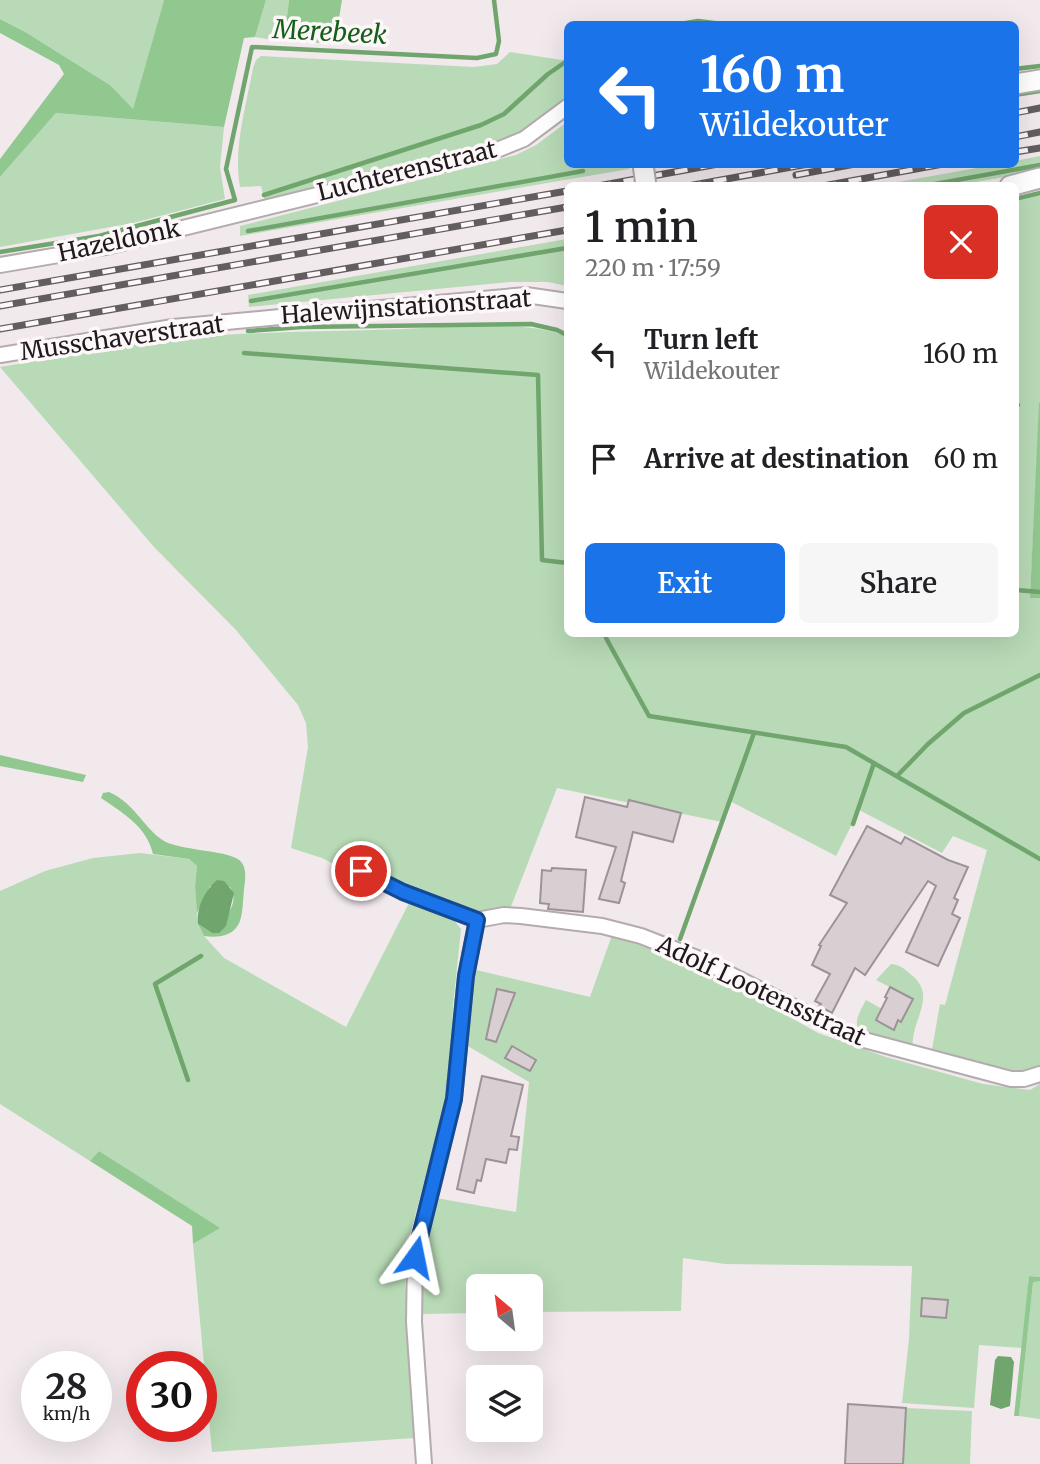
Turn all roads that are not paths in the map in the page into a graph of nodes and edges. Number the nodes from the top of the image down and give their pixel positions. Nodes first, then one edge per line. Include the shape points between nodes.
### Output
1 (1040, 80) edge
2 (1019, 83) edge
3 (564, 109) edge
4 (1040, 178) edge
5 (1019, 184) edge
6 (236, 214) joint
7 (0, 265) edge
8 (564, 301) edge
9 (244, 321) joint
10 (0, 355) edge
11 (361, 871) dead end
12 (477, 920) junction
13 (1040, 1074) edge
14 (424, 1464) edge

1 - 2 street
3 - 6 street, Luchterenstraat via 503,148
4 - 5 street
6 - 7 street, Hazeldonk via 106,247
8 - 9 street, Halewijnstationstraat via 526,295
9 - 10 street, Musschaverstraat
11 - 12 street
12 - 13 street, Adolf Lootensstraat via 504,915 602,926 663,943 872,1043 1011,1079
12 - 14 street via 466,976 454,1099 415,1257 414,1322

